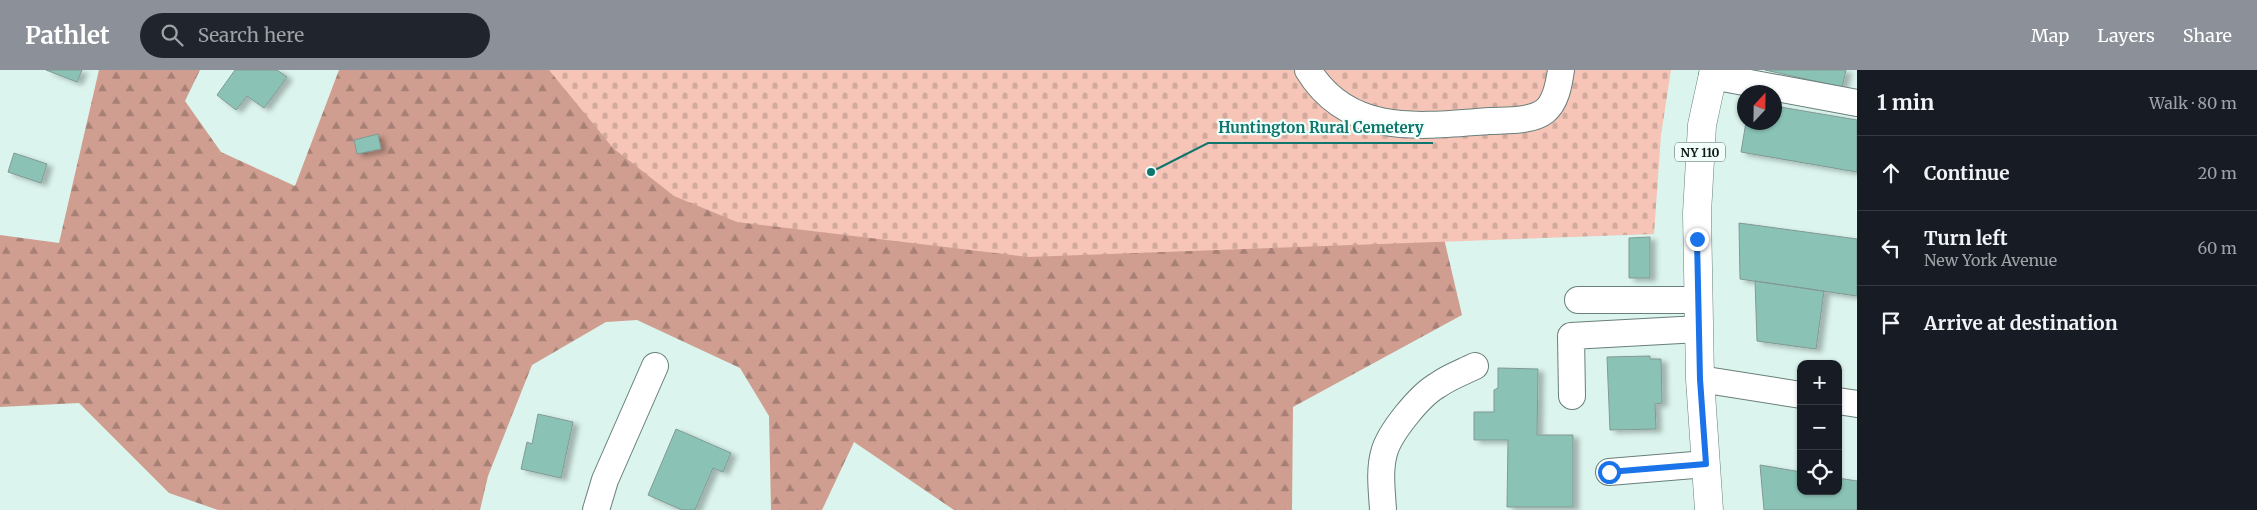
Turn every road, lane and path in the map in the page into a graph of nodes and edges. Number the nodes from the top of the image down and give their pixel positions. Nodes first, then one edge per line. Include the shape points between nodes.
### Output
1 (1308, 70) edge
2 (1561, 70) edge
3 (1713, 73) edge
4 (1857, 104) edge
5 (1578, 300) dead end
6 (1699, 300) junction
7 (1699, 329) junction
8 (655, 366) dead end
9 (1475, 366) dead end
10 (1700, 379) junction
11 (1797, 394) edge
12 (1572, 396) dead end
13 (1842, 402) edge
14 (1857, 404) edge
15 (1706, 464) junction
16 (1609, 472) dead end
17 (596, 510) edge
18 (1383, 510) edge
19 (1709, 510) edge

1 - 2 street via 1327,94 1358,115 1377,122 1414,125 1518,119 1543,113 1554,98
3 - 4 street
3 - 6 main road, NY 110 via 1701,135 1697,212
5 - 6 street
6 - 7 main road, NY 110
7 - 10 main road, NY 110
7 - 12 street via 1571,336
8 - 17 street via 605,480
9 - 18 street via 1436,385 1390,437 1381,470
10 - 11 street
10 - 15 main road, NY 110
13 - 14 street
15 - 16 street
15 - 19 main road, NY 110

